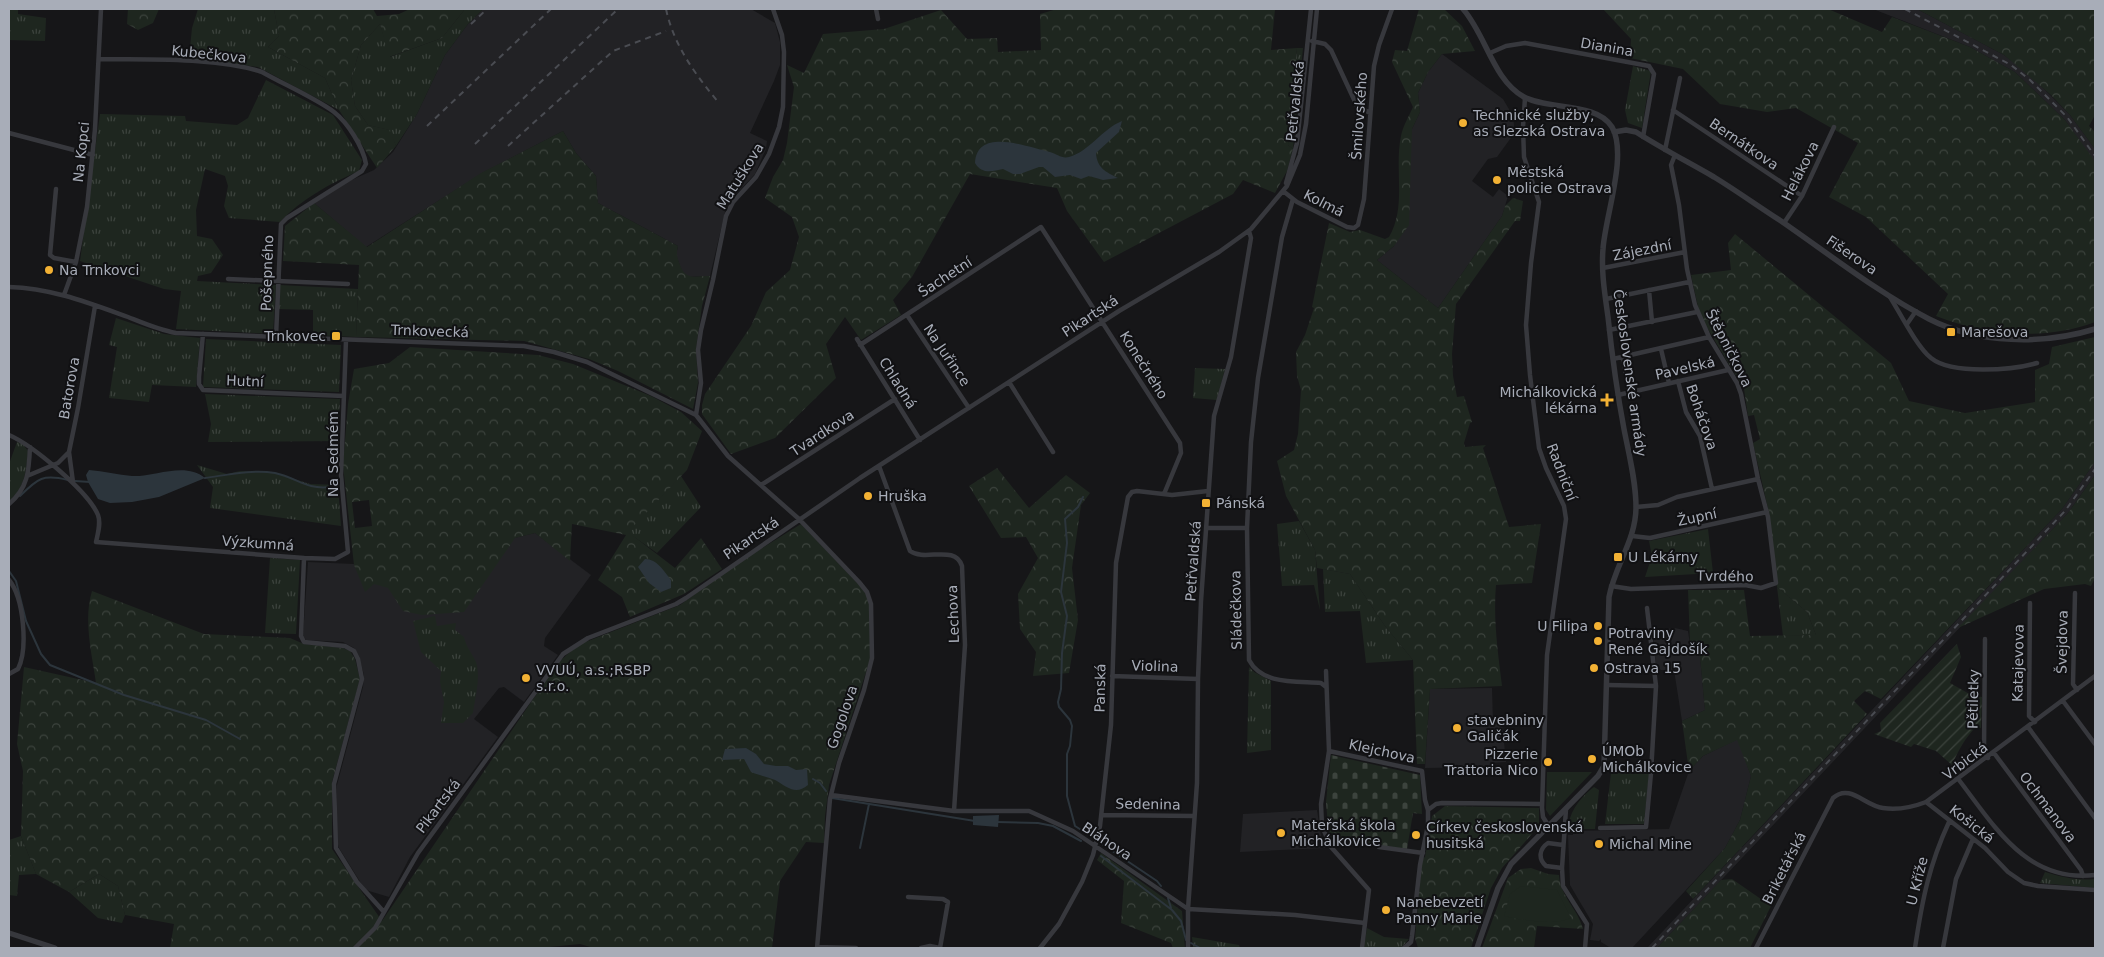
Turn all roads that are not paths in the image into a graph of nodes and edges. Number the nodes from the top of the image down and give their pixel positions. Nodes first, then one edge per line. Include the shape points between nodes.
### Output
1 (102, 9) edge
2 (773, 9) edge
3 (876, 9) edge
4 (1311, 9) edge
5 (1317, 9) edge
6 (1392, 9) edge
7 (1463, 9) edge
8 (878, 19) dead end
9 (1310, 41) junction
10 (1490, 53) junction
11 (100, 59) junction
12 (1680, 78) dead end
13 (1525, 98) junction
14 (1673, 110) junction
15 (1370, 113) junction
16 (1834, 127) dead end
17 (1614, 132) junction
18 (9, 134) edge
19 (1643, 136) junction
20 (1665, 150) junction
21 (93, 155) junction
22 (1675, 155) junction
23 (366, 164) joint
24 (56, 188) dead end
25 (1283, 191) junction
26 (1802, 196) junction
27 (1293, 199) junction
28 (1784, 224) junction
29 (1041, 227) joint
30 (1357, 227) joint
31 (1249, 231) junction
32 (1685, 252) junction
33 (76, 262) junction
34 (1603, 268) junction
35 (228, 278) dead end
36 (278, 280) junction
37 (1689, 282) junction
38 (348, 284) dead end
39 (9, 287) edge
40 (1649, 290) junction
41 (64, 294) junction
42 (1888, 294) junction
43 (1606, 299) junction
44 (95, 306) junction
45 (1916, 311) junction
46 (1697, 312) junction
47 (907, 315) junction
48 (1103, 322) junction
49 (1652, 322) junction
50 (1907, 324) junction
51 (2095, 329) edge
52 (1609, 330) junction
53 (203, 334) junction
54 (276, 337) junction
55 (1708, 337) junction
56 (857, 339) dead end
57 (346, 340) junction
58 (860, 345) junction
59 (1661, 349) junction
60 (1623, 357) junction
61 (1613, 359) junction
62 (2037, 363) dead end
63 (1728, 370) junction
64 (1678, 381) junction
65 (1009, 382) junction
66 (1669, 383) junction
67 (1629, 392) junction
68 (1618, 395) junction
69 (344, 396) junction
70 (894, 399) junction
71 (969, 408) junction
72 (696, 414) junction
73 (9, 435) edge
74 (920, 440) junction
75 (30, 448) junction
76 (69, 452) junction
77 (1053, 452) dead end
78 (51, 466) junction
79 (880, 466) junction
80 (27, 476) junction
81 (1758, 479) junction
82 (73, 482) junction
83 (761, 485) junction
84 (1712, 489) junction
85 (1208, 491) junction
86 (1164, 494) junction
87 (9, 504) edge
88 (1636, 507) junction
89 (1767, 512) junction
90 (800, 519) junction
91 (1769, 521) joint
92 (1207, 528) junction
93 (1247, 528) junction
94 (1632, 536) junction
95 (304, 558) junction
96 (9, 580) edge
97 (1611, 586) junction
98 (2075, 593) dead end
99 (2030, 603) dead end
100 (1647, 608) dead end
101 (1985, 639) dead end
102 (1326, 671) dead end
103 (9, 674) edge
104 (1112, 676) junction
105 (2095, 676) edge
106 (1198, 679) junction
107 (1607, 685) junction
108 (1656, 686) junction
109 (1326, 687) junction
110 (2077, 690) junction
111 (2062, 701) junction
112 (2035, 722) junction
113 (2028, 727) junction
114 (2095, 744) edge
115 (1329, 751) junction
116 (1994, 753) junction
117 (1988, 758) junction
118 (1959, 780) junction
119 (831, 795) junction
120 (1833, 798) joint
121 (1926, 802) junction
122 (1542, 804) junction
123 (1566, 808) junction
124 (1428, 810) junction
125 (954, 812) junction
126 (1102, 815) junction
127 (1194, 816) junction
128 (2095, 818) edge
129 (1950, 822) junction
130 (1548, 825) junction
131 (1600, 828) dead end
132 (1973, 839) junction
133 (1095, 845) junction
134 (1564, 846) junction
135 (1379, 847) dead end
136 (1423, 853) junction
137 (1562, 868) junction
138 (2095, 875) edge
139 (2084, 876) junction
140 (2095, 890) edge
141 (908, 897) dead end
142 (1188, 909) junction
143 (384, 912) junction
144 (1365, 923) junction
145 (9, 933) edge
146 (55, 948) edge
147 (355, 948) edge
148 (817, 948) edge
149 (856, 948) edge
150 (921, 948) edge
151 (940, 948) edge
152 (1040, 948) edge
153 (1188, 948) edge
154 (1362, 948) edge
155 (1404, 948) edge
156 (1477, 948) edge
157 (1585, 948) edge
158 (1756, 948) edge
159 (1915, 948) edge
160 (1943, 948) edge

1 - 11 street, Na Kopci
2 - 72 street, Matuškova via 784,52 783,107 769,154 726,216 701,330 698,350 701,383
3 - 8 street
4 - 9 street, Petřvaldská
5 - 9 street, Petřvaldská
6 - 15 street, Šmilovského via 1374,66
7 - 10 street
9 - 15 street via 1325,44 1331,50 1357,106
9 - 25 street, Petřvaldská via 1302,145 1295,171
10 - 13 street via 1504,79
10 - 19 street, Dianina via 1525,43 1649,66 1654,74
11 - 21 street, Na Kopci
11 - 23 street, Kubečkova via 192,62 262,72 334,112 356,140
12 - 14 street
13 - 17 street via 1594,113 1607,121
13 - 122 street, Radniční via 1525,163 1539,202 1526,325 1533,408 1543,461 1560,495 1566,519 1547,655
14 - 20 street
14 - 26 street, Bernátkova
15 - 30 street, Šmilovského via 1364,199
16 - 26 street, Helákova
17 - 19 street, Fišerova via 1631,130
17 - 34 street, Československé armády via 1616,166 1604,236
18 - 21 street
19 - 20 street, Fišerova
20 - 22 street, Fišerova
21 - 33 street, Na Kopci
22 - 28 street, Fišerova
22 - 32 street, Štěpničkova via 1671,165
23 - 36 street, Pošepného via 357,175 281,224
24 - 33 street via 50,254 54,258
25 - 27 street, Kolmá
25 - 31 street, Petřvaldská
26 - 28 street, Helákova
27 - 30 street, Kolmá via 1347,227
27 - 93 street, Sládečkova via 1282,237 1258,378
28 - 42 street, Fišerova
29 - 47 street, Šachetní
29 - 48 street, Konečného
31 - 48 street, Pikartská
31 - 85 street, Petřvaldská via 1251,238 1231,357 1214,416
32 - 34 street, Zájezdní
32 - 37 street, Štěpničkova
33 - 41 street, Na Kopci
34 - 43 street, Československé armády
35 - 36 street
36 - 38 street
36 - 54 street, Pošepného
37 - 40 street
37 - 46 street, Štěpničkova
39 - 41 street, Trnkovecká
40 - 43 street
40 - 49 street
41 - 44 street, Trnkovecká
42 - 45 street, Fišerova
42 - 50 street
43 - 52 street, Československé armády
44 - 53 street, Trnkovecká via 164,330
44 - 76 street, Batorova
45 - 50 street
45 - 51 street, Fišerova via 1953,329 1980,336 2060,338
46 - 49 street
46 - 55 street, Štěpničkova
47 - 58 street, Šachetní
47 - 71 street, Na Juřince
48 - 65 street, Pikartská
48 - 86 street, Konečného via 1181,445 1181,453
49 - 52 street
50 - 62 street via 1927,354 1940,363 1976,369 2024,367
52 - 61 street, Československé armády
53 - 54 street, Trnkovecká
53 - 69 street, Hutní via 199,384 203,390
54 - 57 street, Trnkovecká
55 - 59 street
55 - 63 street, Štěpničkova
56 - 58 street, Chladná
57 - 69 street, Na Sedmém
57 - 72 street, Trnkovecká via 524,346 554,352 588,362
58 - 70 street, Chladná
59 - 60 street
59 - 66 street
60 - 61 street
60 - 67 street
61 - 68 street, Československé armády
63 - 64 street, Pavelská
63 - 81 street, Štěpničkova via 1737,383
64 - 66 street, Pavelská
64 - 84 street, Boháčova via 1686,412 1700,436
65 - 71 street, Pikartská
65 - 77 street
66 - 67 street, Pavelská
67 - 68 street, Pavelská
68 - 88 street, Československé armády
69 - 95 street, Na Sedmém via 341,475 348,552 335,559
70 - 74 street, Chladná
70 - 83 street, Tvardkova
71 - 74 street, Pikartská
72 - 83 street, Trnkovecká via 728,456
73 - 75 street, Výzkumná
74 - 79 street, Pikartská
75 - 78 street, Výzkumná
75 - 80 street
76 - 78 street
76 - 82 street, Batorova
78 - 80 street
78 - 82 street, Výzkumná
79 - 90 street, Pikartská
79 - 125 street, Lechova via 910,551 920,555 952,555 960,560 962,566 965,645
80 - 87 street via 21,492
81 - 84 street
81 - 89 street, Štěpničkova
82 - 95 street, Výzkumná via 98,515 96,542
83 - 90 street, Trnkovecká
84 - 88 street via 1658,505
85 - 86 street, Panská
85 - 92 street, Petřvaldská
86 - 104 street, Panská via 1137,491 1128,497 1116,563
88 - 94 street, Československé armády
89 - 91 street, Štěpničkova
89 - 94 street, Župní via 1650,538
90 - 119 street, Gogolova via 862,585 872,608 870,667
90 - 143 street, Pikartská via 681,601 588,638 558,660 418,853
91 - 97 street, Tvrdého via 1776,583 1770,586 1631,589
92 - 93 street
92 - 106 street, Petřvaldská
93 - 109 street, Sládečkova via 1249,660 1258,672 1274,679 1321,683
94 - 97 street, Československé armády
95 - 143 street, Výzkumná via 301,636 304,642 345,646 352,650 358,659 362,679 334,784 336,848 357,882
96 - 103 street via 21,609 22,654 18,669
97 - 107 street, Československé armády
98 - 110 street, Švejdova via 2073,684
99 - 112 street, Katajevova via 2029,716
100 - 108 street
101 - 117 street, Pětiletky via 1984,750
102 - 109 street
104 - 106 street, Violina
104 - 126 street, Panská
105 - 110 street, Vrbická
106 - 127 street, Petřvaldská
107 - 108 street
107 - 123 street, Československé armády via 1604,766 1600,775
108 - 131 street via 1646,827
109 - 115 street
110 - 111 street, Vrbická
111 - 112 street, Vrbická
111 - 114 street
112 - 113 street, Vrbická
113 - 116 street, Vrbická
113 - 128 street
115 - 124 street, Klejchova via 1422,771
115 - 144 street via 1321,804 1324,832 1331,847 1369,890
116 - 117 street, Vrbická
116 - 139 street, Ochmanova
117 - 118 street, Vrbická
118 - 121 street, Vrbická
118 - 139 street via 2019,853 2044,868
119 - 125 street, Bláhova
119 - 148 street, Gogolova
120 - 121 street, Vrbická via 1846,792 1884,808
120 - 158 street, Briketářská
121 - 129 street, Košická
122 - 124 street via 1442,803
122 - 130 street, Radniční
123 - 130 street, Československé armády
123 - 134 street
124 - 136 street
125 - 133 street, Bláhova via 1028,811 1056,822
126 - 127 street, Sedenina
126 - 133 street, Panská
127 - 142 street, Petřvaldská
129 - 132 street, Košická
129 - 159 street, U Kříže via 1929,874
130 - 156 street, Československé armády via 1521,852 1501,882
132 - 140 street, Košická via 2024,883
132 - 160 street via 1956,879
133 - 142 street, Bláhova
133 - 152 street, Panská via 1088,870 1076,893 1059,924
134 - 137 street
134 - 137 street via 1548,843 1540,854 1546,866
135 - 136 street
136 - 155 street via 1413,933 1411,942
137 - 157 street via 1564,886 1587,924
138 - 139 street
141 - 151 street via 948,902
142 - 144 street
142 - 153 street, Petřvaldská
143 - 147 street, Pikartská via 375,928
144 - 154 street
145 - 146 street
148 - 149 street
150 - 151 street

